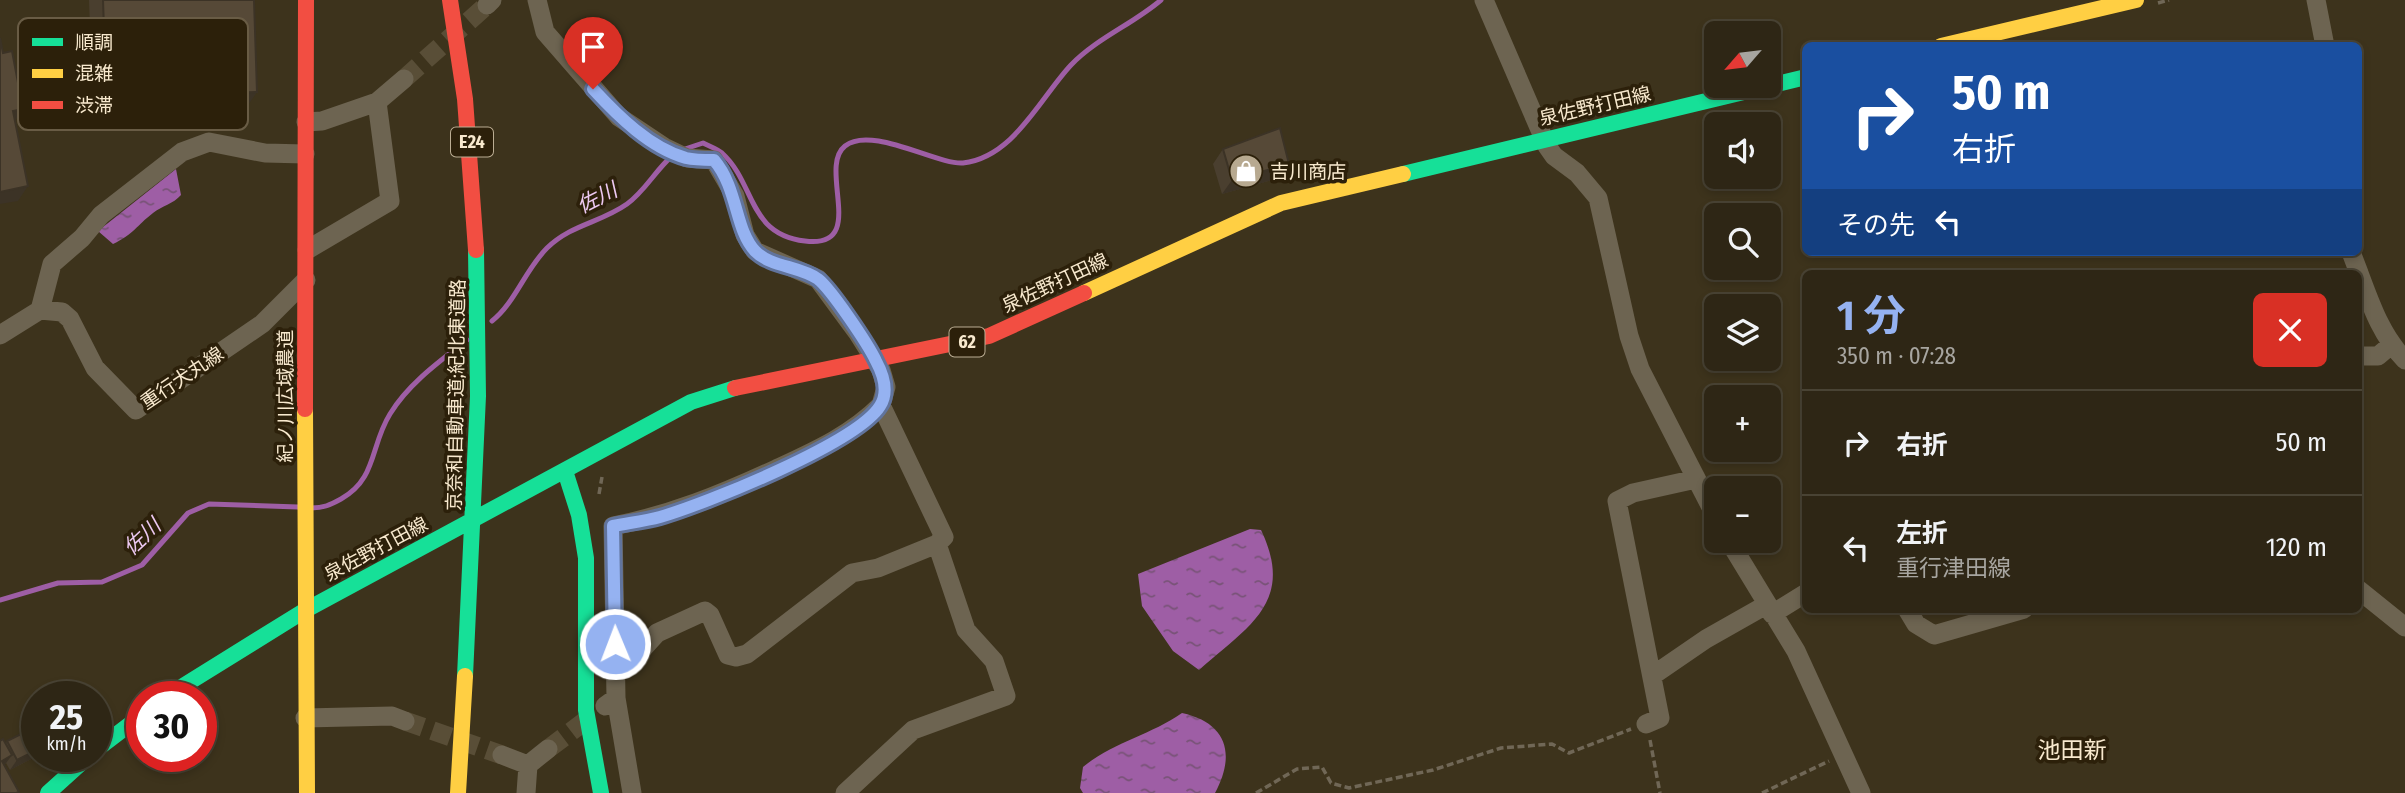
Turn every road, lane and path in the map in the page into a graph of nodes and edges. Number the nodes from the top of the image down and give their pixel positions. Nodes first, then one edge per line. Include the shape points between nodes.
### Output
1 (306, 0) edge
2 (450, 0) edge
3 (537, 0) edge
4 (1484, 0) edge
5 (2136, 0) edge
6 (2316, 0) edge
7 (1958, 42) edge
8 (2324, 42) edge
9 (1802, 78) edge
10 (404, 79) tunnel mouth
11 (377, 102) junction
12 (306, 122) junction
13 (1545, 140) junction
14 (306, 154) junction
15 (307, 250) junction
16 (306, 280) junction
17 (2362, 281) edge
18 (40, 310) junction
19 (0, 335) edge
20 (2391, 345) junction
21 (2362, 356) edge
22 (876, 360) junction
23 (2405, 360) edge
24 (881, 405) junction
25 (565, 471) junction
26 (1696, 479) junction
27 (1704, 494) edge
28 (565, 525) dead end
29 (937, 544) junction
30 (1735, 553) edge
31 (2362, 592) edge
32 (1802, 595) edge
33 (1769, 609) junction
34 (303, 611) junction
35 (469, 611) junction
36 (1909, 613) edge
37 (2010, 613) edge
38 (2405, 627) edge
39 (615, 667) junction
40 (1652, 676) junction
41 (191, 681) edge
42 (305, 718) junction
43 (405, 721) tunnel mouth
44 (1646, 724) junction
45 (126, 727) edge
46 (112, 738) edge
47 (548, 749) tunnel mouth
48 (1843, 754) junction
49 (502, 755) tunnel mouth
50 (528, 765) junction
51 (71, 772) edge
52 (48, 793) edge
53 (307, 793) edge
54 (447, 793) edge
55 (458, 793) edge
56 (526, 793) edge
57 (601, 793) edge
58 (632, 793) edge
59 (845, 793) edge
60 (1256, 793) edge
61 (1660, 793) edge
62 (1762, 793) edge
63 (1861, 793) edge

1 - 12 main road, 紀ノ川広域農道
2 - 35 main road, 京奈和自動車道;紀北東道路 / E24 via 472,140 480,285 481,368
3 - 22 street via 544,32 619,117 687,158 714,160 735,197 745,235 755,251 818,279
4 - 13 street
5 - 7 main road
6 - 8 street
9 - 13 main road, 泉佐野打田線 / 62
10 - 11 street
11 - 12 street
11 - 15 street via 390,201
12 - 14 main road, 紀ノ川広域農道
13 - 22 main road, 泉佐野打田線 / 62 via 1281,203 989,335 939,351
13 - 26 street via 1554,156 1577,173 1598,198 1640,369
14 - 15 main road, 紀ノ川広域農道
14 - 18 street via 265,153 209,142 182,152 101,215 51,264
15 - 16 main road, 紀ノ川広域農道
16 - 18 street, 重行犬丸線 via 262,324 136,410 96,368 70,319 62,312
16 - 34 main road, 紀ノ川広域農道
17 - 20 street
18 - 19 street
20 - 21 street via 2378,356
20 - 23 street
22 - 24 street via 886,387
22 - 25 main road, 泉佐野打田線 / 62 via 734,386 637,429
24 - 29 street via 939,524 944,537
24 - 39 street via 863,423 825,447 724,493 660,517 613,526
25 - 28 main road
25 - 34 main road, 泉佐野打田線 / 62
25 - 57 main road via 586,558 586,710
26 - 27 street
26 - 40 street via 1617,501
29 - 39 street via 878,568 852,573 747,654 728,655 705,611 657,634 627,666
29 - 59 street via 966,630 993,661 1006,696 913,730
30 - 33 street
31 - 38 street
32 - 33 street
33 - 40 street via 1706,639
33 - 48 street via 1796,652
34 - 41 main road, 泉佐野打田線 / 62
34 - 42 main road, 紀ノ川広域農道
35 - 54 main road
35 - 55 main road, 京奈和自動車道;紀北東道路 / E24
36 - 37 street via 1934,635
39 - 58 street via 610,702
40 - 44 street via 1660,718
42 - 43 street via 392,716
42 - 53 main road, 紀ノ川広域農道
44 - 60 path via 1569,753 1552,744 1501,748 1433,770 1349,788 1331,783 1322,767 1297,769
44 - 61 path
45 - 46 main road
47 - 50 street
48 - 62 path
48 - 63 street
49 - 50 street
50 - 56 street
51 - 52 main road

